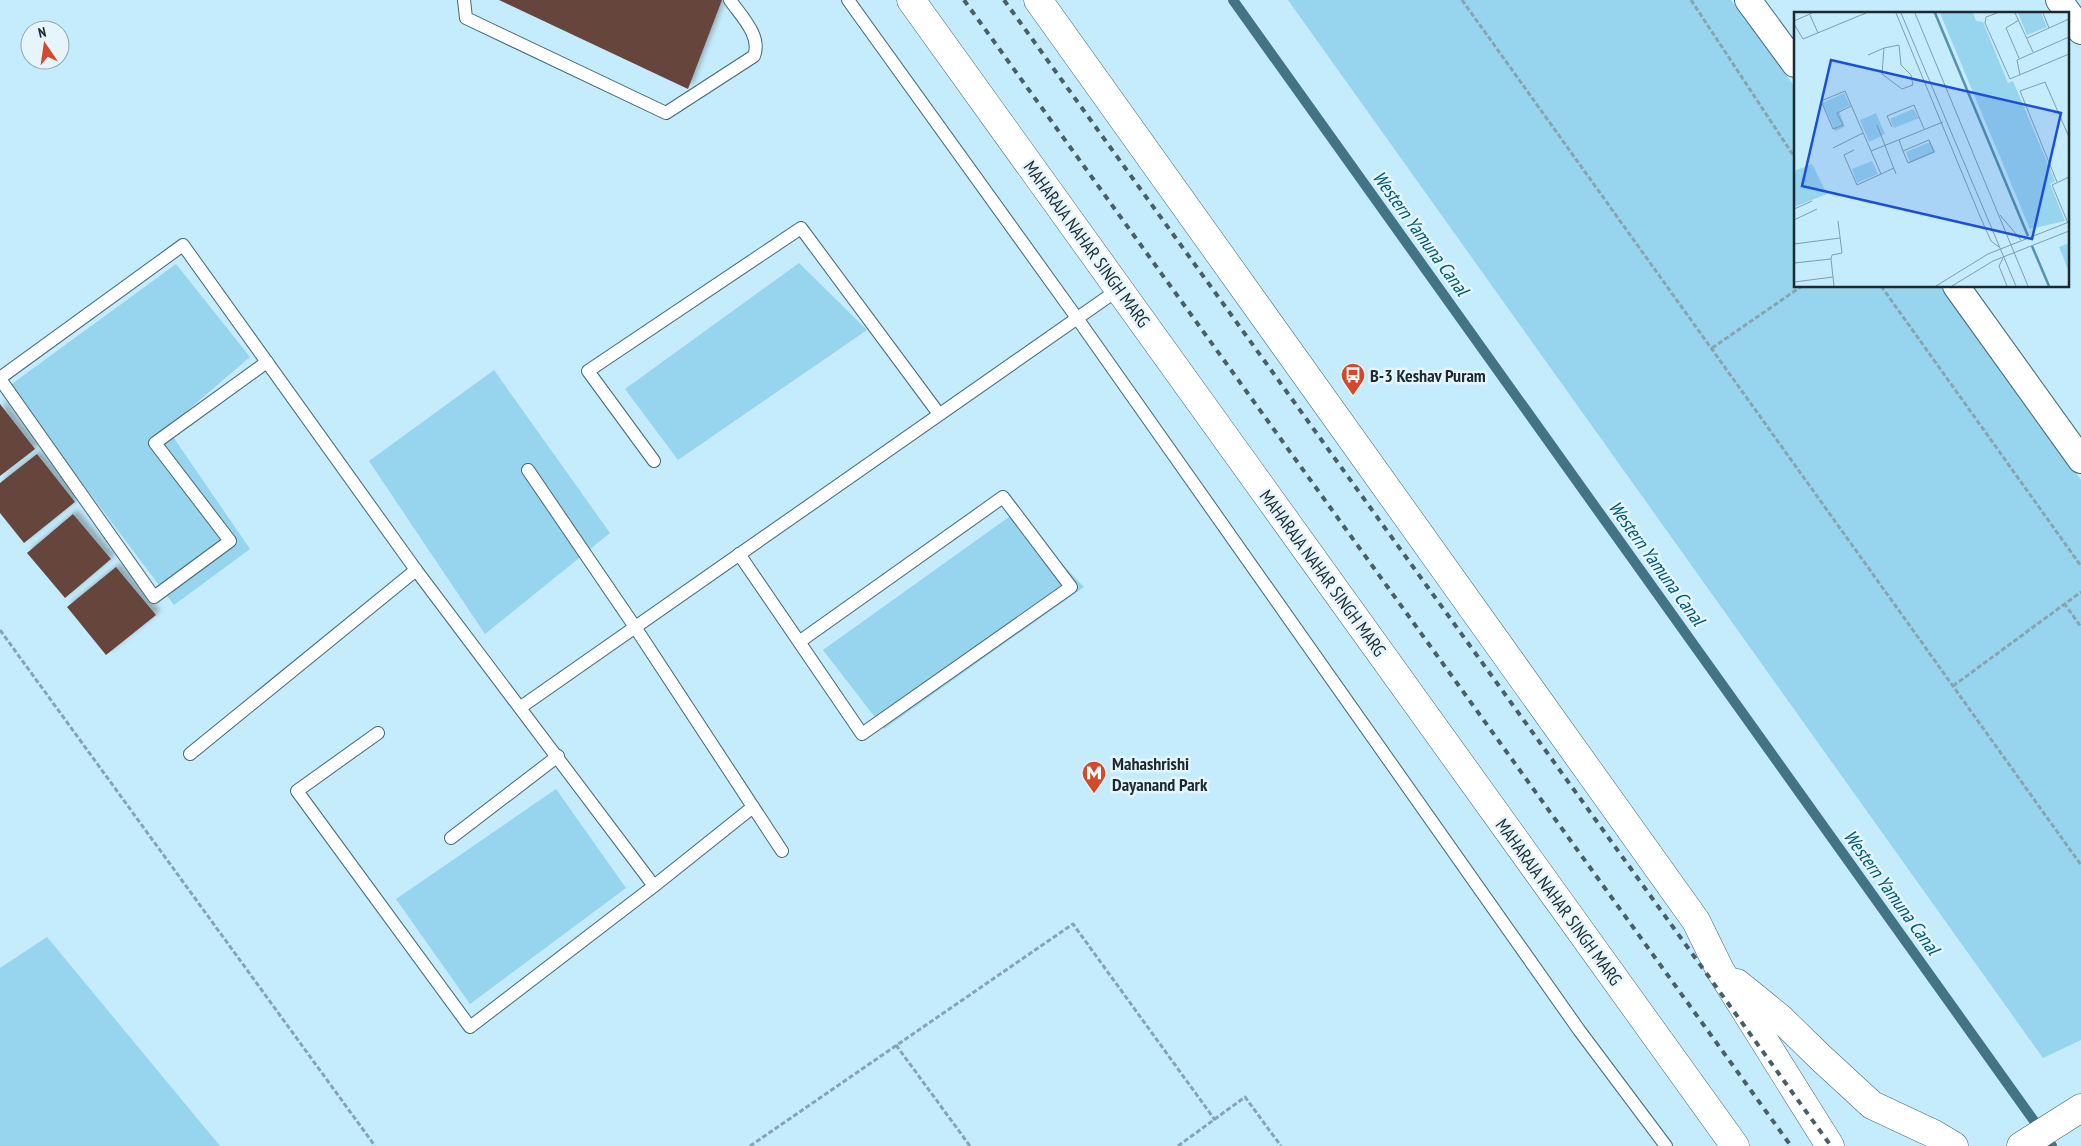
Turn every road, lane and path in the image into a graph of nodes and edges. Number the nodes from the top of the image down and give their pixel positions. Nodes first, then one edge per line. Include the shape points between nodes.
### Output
1 (464, 0) edge
2 (730, 0) edge
3 (848, 0) edge
4 (911, 0) edge
5 (1038, 0) edge
6 (1462, 0) edge
7 (1691, 0) edge
8 (1748, 0) edge
9 (2059, 0) edge
10 (2068, 12) edge
11 (2068, 13) edge
12 (2081, 31) edge
13 (1794, 63) edge
14 (1794, 156) edge
15 (1799, 288) edge
16 (1882, 288) edge
17 (1957, 288) edge
18 (1119, 289) junction
19 (1077, 318) junction
20 (1712, 348) junction
21 (267, 362) junction
22 (0, 379) edge
23 (939, 414) junction
24 (2081, 460) edge
25 (654, 461) dead end
26 (528, 470) dead end
27 (739, 554) junction
28 (2081, 566) edge
29 (416, 570) junction
30 (2081, 592) edge
31 (2064, 603) junction
32 (2081, 626) edge
33 (635, 627) junction
34 (0, 630) edge
35 (799, 642) junction
36 (1953, 686) junction
37 (520, 707) junction
38 (378, 733) dead end
39 (190, 754) dead end
40 (558, 756) junction
41 (753, 807) junction
42 (451, 838) dead end
43 (782, 852) dead end
44 (2081, 865) edge
45 (654, 886) junction
46 (1720, 970) junction
47 (896, 1045) junction
48 (2081, 1108) edge
49 (1215, 1120) junction
50 (375, 1146) edge
51 (750, 1146) edge
52 (970, 1146) edge
53 (1178, 1146) edge
54 (1281, 1146) edge
55 (1666, 1146) edge
56 (1735, 1146) edge
57 (1830, 1146) edge
58 (1954, 1146) edge
59 (2021, 1146) edge

1 - 2 lane via 466,18 666,113 754,56 754,34
3 - 19 lane
4 - 18 main road, MAHARAJA NAHAR SINGH MARG
5 - 46 main road via 1696,921
6 - 20 path
7 - 14 path
8 - 13 street
9 - 10 street
11 - 12 street
15 - 20 path
16 - 28 path
17 - 24 street
18 - 19 lane
18 - 56 main road, MAHARAJA NAHAR SINGH MARG
19 - 23 lane
19 - 55 lane via 1579,1030
20 - 36 path
21 - 22 lane via 182,245
21 - 22 lane via 155,444 230,541 154,597
21 - 29 lane
23 - 25 lane via 801,228 588,370
23 - 27 lane
26 - 33 lane
27 - 33 lane
27 - 35 lane
29 - 37 lane
29 - 39 lane
30 - 31 path
31 - 32 path
31 - 36 path
33 - 37 lane
33 - 41 lane
34 - 50 path
35 - 35 lane via 862,734 1071,587 1003,497
36 - 44 path
37 - 40 lane
38 - 45 lane via 297,791 470,1027
40 - 42 lane
40 - 45 lane
41 - 43 lane
41 - 45 lane
46 - 57 main road
46 - 58 main road via 1780,1018 1872,1105
47 - 49 path via 1074,924
47 - 51 path
47 - 52 path
48 - 59 main road
49 - 53 path
49 - 54 path via 1245,1098

